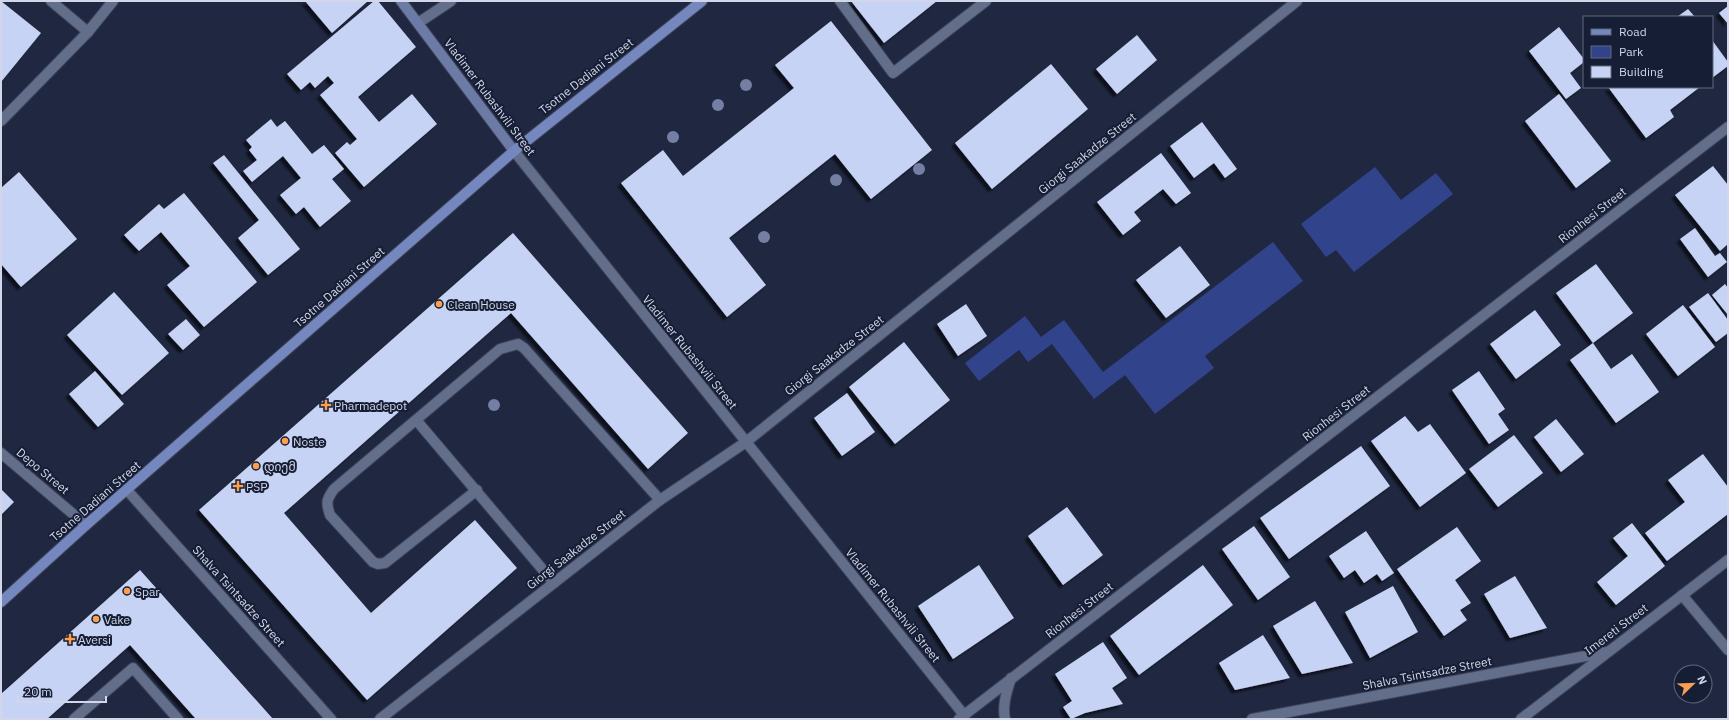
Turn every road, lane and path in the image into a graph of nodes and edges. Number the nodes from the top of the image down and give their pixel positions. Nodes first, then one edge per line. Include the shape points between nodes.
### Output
1 (51, 1) edge
2 (113, 1) edge
3 (401, 1) edge
4 (451, 1) edge
5 (702, 1) edge
6 (840, 1) edge
7 (986, 1) edge
8 (1297, 1) edge
9 (418, 23) junction
10 (88, 32) junction
11 (1, 121) edge
12 (1728, 128) edge
13 (514, 151) junction
14 (416, 421) junction
15 (746, 442) junction
16 (1, 453) edge
17 (127, 490) junction
18 (477, 490) junction
19 (660, 500) junction
20 (86, 525) junction
21 (1728, 560) edge
22 (554, 583) junction
23 (1682, 595) junction
24 (1, 602) edge
25 (1728, 650) edge
26 (1607, 652) junction
27 (1011, 678) junction
28 (962, 717) edge
29 (74, 719) edge
30 (178, 719) edge
31 (331, 719) edge
32 (380, 719) edge
33 (1005, 719) edge
34 (1252, 719) edge
35 (1521, 719) edge

1 - 10 street
2 - 10 street
3 - 9 street, Vladimer Rubashvili Street
4 - 9 street
5 - 13 main road, Tsotne Dadiani Street
6 - 7 street via 893,73
8 - 15 street, Giorgi Saakadze Street
9 - 13 street, Vladimer Rubashvili Street
10 - 11 street
12 - 27 street, Rionhesi Street
13 - 15 street, Vladimer Rubashvili Street
13 - 17 main road, Tsotne Dadiani Street
14 - 18 street
14 - 18 street via 334,489 328,498 330,515 373,562 385,563
14 - 19 street via 500,349 518,344
15 - 19 street, Giorgi Saakadze Street
15 - 28 street, Vladimer Rubashvili Street
16 - 20 street, Depo Street
17 - 20 main road, Tsotne Dadiani Street
17 - 31 street, Shalva Tsintsadze Street
18 - 22 street
19 - 22 street, Giorgi Saakadze Street
20 - 24 main road, Tsotne Dadiani Street
21 - 23 street, Imereti Street
22 - 32 street, Giorgi Saakadze Street
23 - 25 street
23 - 26 street, Imereti Street
26 - 34 street, Shalva Tsintsadze Street
26 - 35 street, Imereti Street
27 - 28 street, Rionhesi Street
27 - 33 street via 1006,696
29 - 30 street via 133,668

